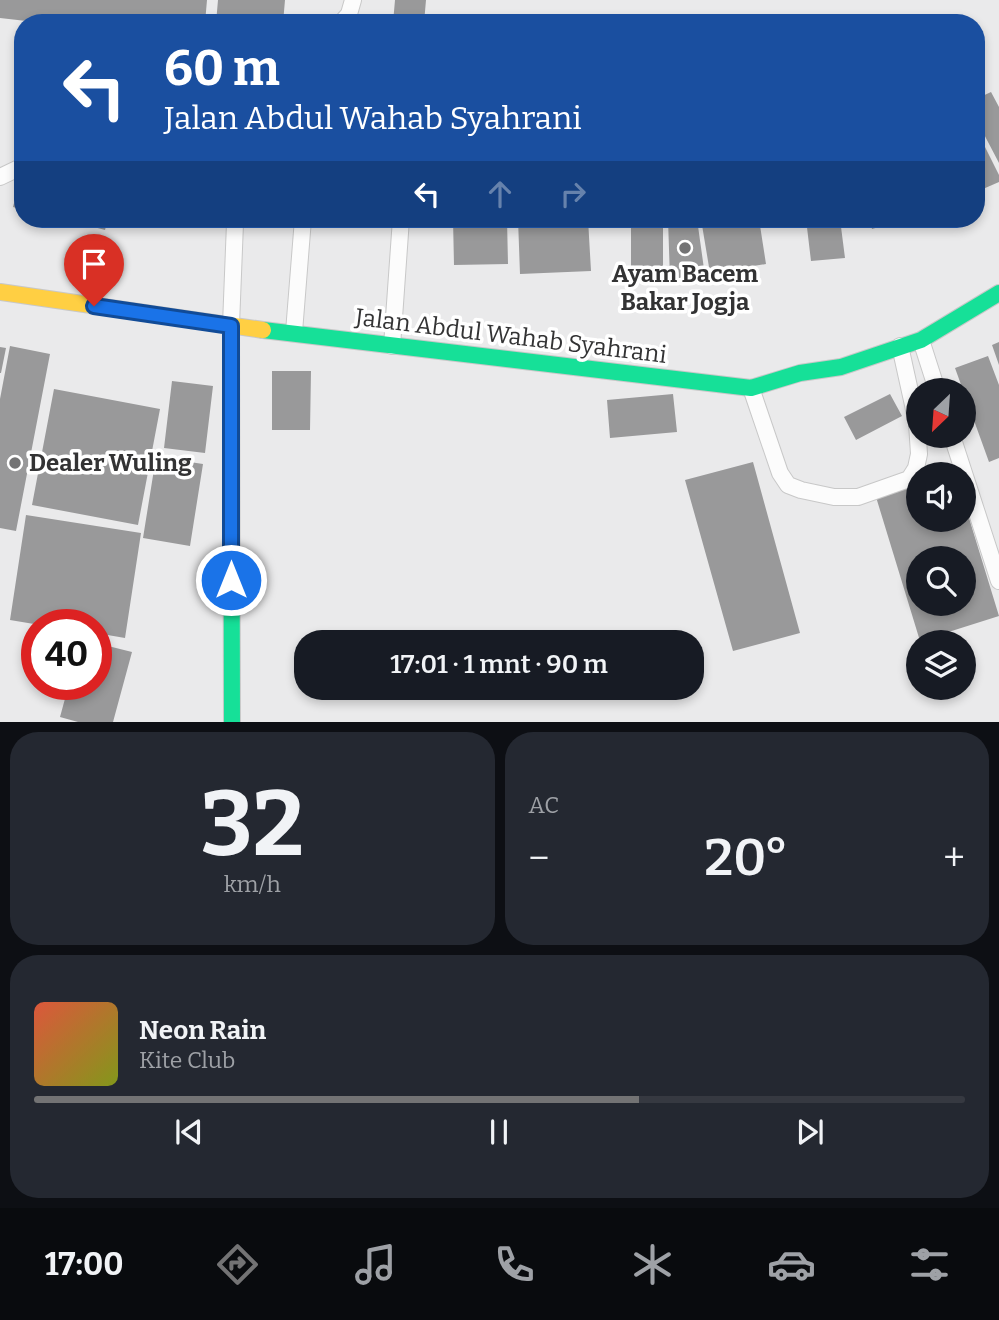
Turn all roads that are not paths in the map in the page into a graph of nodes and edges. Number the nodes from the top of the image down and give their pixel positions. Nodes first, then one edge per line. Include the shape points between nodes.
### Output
1 (235, 228) edge
2 (302, 228) edge
3 (400, 228) edge
4 (0, 292) edge
5 (999, 293) edge
6 (231, 326) junction
7 (294, 332) junction
8 (921, 340) junction
9 (392, 346) junction
10 (900, 346) junction
11 (933, 378) edge
12 (751, 388) junction
13 (956, 448) edge
14 (999, 581) edge
15 (232, 722) edge

1 - 6 lane
2 - 7 lane
3 - 9 lane
4 - 6 main road, Jalan Abdul Wahab Syahrani
5 - 8 main road, Jalan Abdul Wahab Syahrani
6 - 7 main road, Jalan Abdul Wahab Syahrani
6 - 15 main road
7 - 9 main road, Jalan Abdul Wahab Syahrani
8 - 10 main road, Jalan Abdul Wahab Syahrani
8 - 11 lane
9 - 12 main road, Jalan Abdul Wahab Syahrani
10 - 12 main road, Jalan Abdul Wahab Syahrani via 841,367
10 - 12 lane via 917,423 916,468 909,479 858,497 788,485
13 - 14 lane

